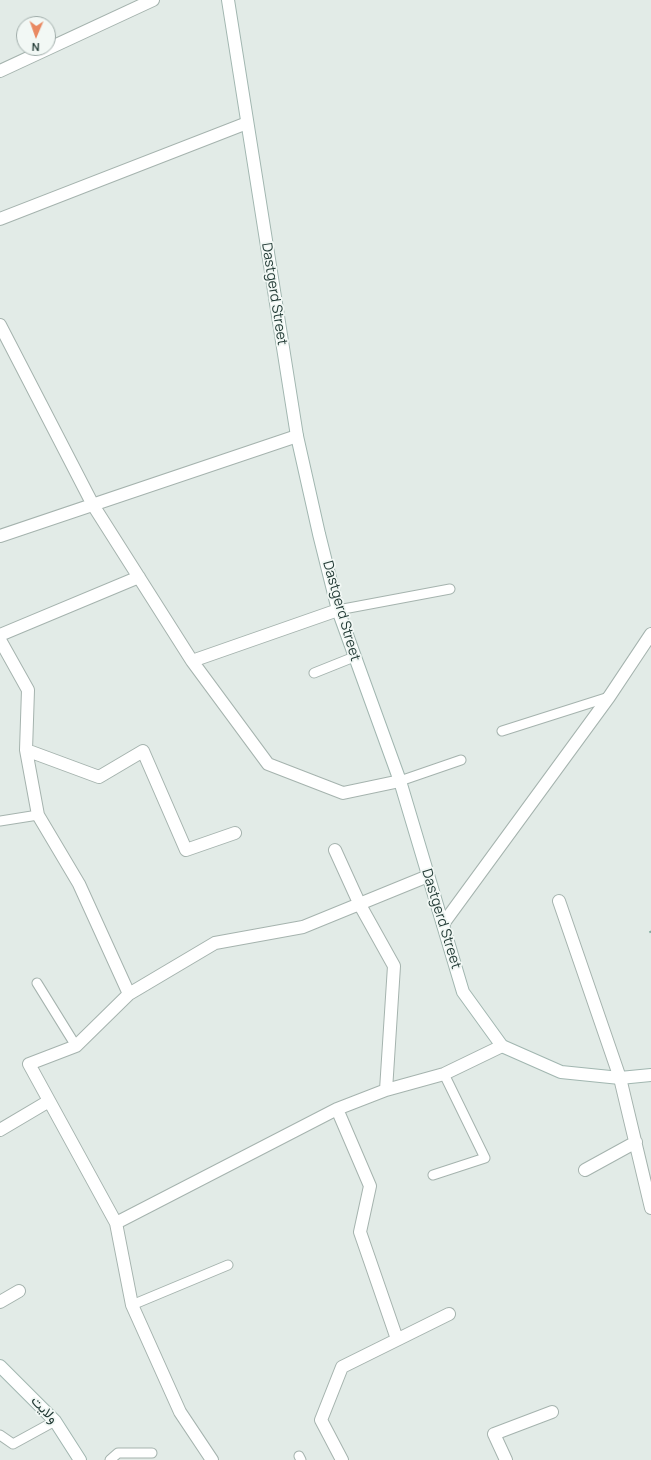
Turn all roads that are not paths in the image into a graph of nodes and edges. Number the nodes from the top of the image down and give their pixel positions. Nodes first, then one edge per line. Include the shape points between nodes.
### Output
1 (153, 0) edge
2 (228, 0) edge
3 (0, 72) edge
4 (247, 123) junction
5 (0, 218) edge
6 (0, 325) edge
7 (297, 436) junction
8 (93, 505) junction
9 (0, 536) edge
10 (139, 577) junction
11 (450, 589) dead end
12 (338, 610) junction
13 (651, 634) edge
14 (0, 635) edge
15 (0, 640) edge
16 (354, 657) junction
17 (192, 661) junction
18 (314, 674) dead end
19 (610, 697) junction
20 (502, 731) dead end
21 (26, 750) junction
22 (461, 760) dead end
23 (400, 781) junction
24 (38, 815) junction
25 (0, 821) edge
26 (235, 833) dead end
27 (335, 850) dead end
28 (428, 876) junction
29 (559, 901) dead end
30 (360, 905) junction
31 (443, 924) junction
32 (37, 983) dead end
33 (129, 994) junction
34 (76, 1046) junction
35 (502, 1046) junction
36 (444, 1074) junction
37 (651, 1075) edge
38 (620, 1078) junction
39 (386, 1090) junction
40 (49, 1101) junction
41 (337, 1109) junction
42 (0, 1130) edge
43 (636, 1142) junction
44 (585, 1170) dead end
45 (433, 1175) dead end
46 (651, 1208) edge
47 (116, 1224) junction
48 (228, 1265) dead end
49 (19, 1291) dead end
50 (0, 1302) edge
51 (132, 1305) junction
52 (450, 1314) dead end
53 (397, 1339) junction
54 (0, 1366) edge
55 (552, 1412) dead end
56 (55, 1421) junction
57 (0, 1435) edge
58 (152, 1453) dead end
59 (80, 1460) edge
60 (110, 1460) edge
61 (212, 1460) edge
62 (342, 1460) edge
63 (506, 1460) edge

1 - 3 street
2 - 4 street, Dastgerd Street
4 - 5 street
4 - 7 street, Dastgerd Street
6 - 8 street
7 - 8 street
7 - 12 street, Dastgerd Street
8 - 9 street
8 - 10 street
10 - 14 street
10 - 17 street
11 - 12 lane
12 - 16 street, Dastgerd Street
12 - 17 street
13 - 19 street
15 - 21 street via 28,690
16 - 18 lane
16 - 23 street, Dastgerd Street
17 - 23 street via 268,764 342,793
19 - 20 lane
19 - 31 street
21 - 24 street
21 - 26 street via 99,777 143,751 186,850
22 - 23 lane
23 - 28 street, Dastgerd Street
24 - 25 lane
24 - 33 street via 79,884
27 - 30 street
28 - 30 street
28 - 31 street, Dastgerd Street
29 - 38 street
30 - 33 street via 303,927 215,943
30 - 39 street via 394,966
31 - 35 street, Dastgerd Street via 463,992
32 - 34 lane
33 - 34 street
34 - 40 street via 29,1064
35 - 36 street
35 - 38 street via 561,1072
36 - 39 street
36 - 45 lane via 485,1158
37 - 38 street
38 - 43 street
39 - 41 street
40 - 42 street
40 - 47 street
41 - 47 street
41 - 53 street via 370,1186 360,1232
43 - 44 street
43 - 46 street
47 - 51 street
48 - 51 lane
49 - 50 street
51 - 61 street via 180,1412
52 - 53 street
53 - 62 street via 342,1367 321,1420
54 - 56 street, ولایت
55 - 63 street via 494,1434
56 - 57 lane via 13,1444
56 - 59 street, ولایت
58 - 60 lane via 118,1453

